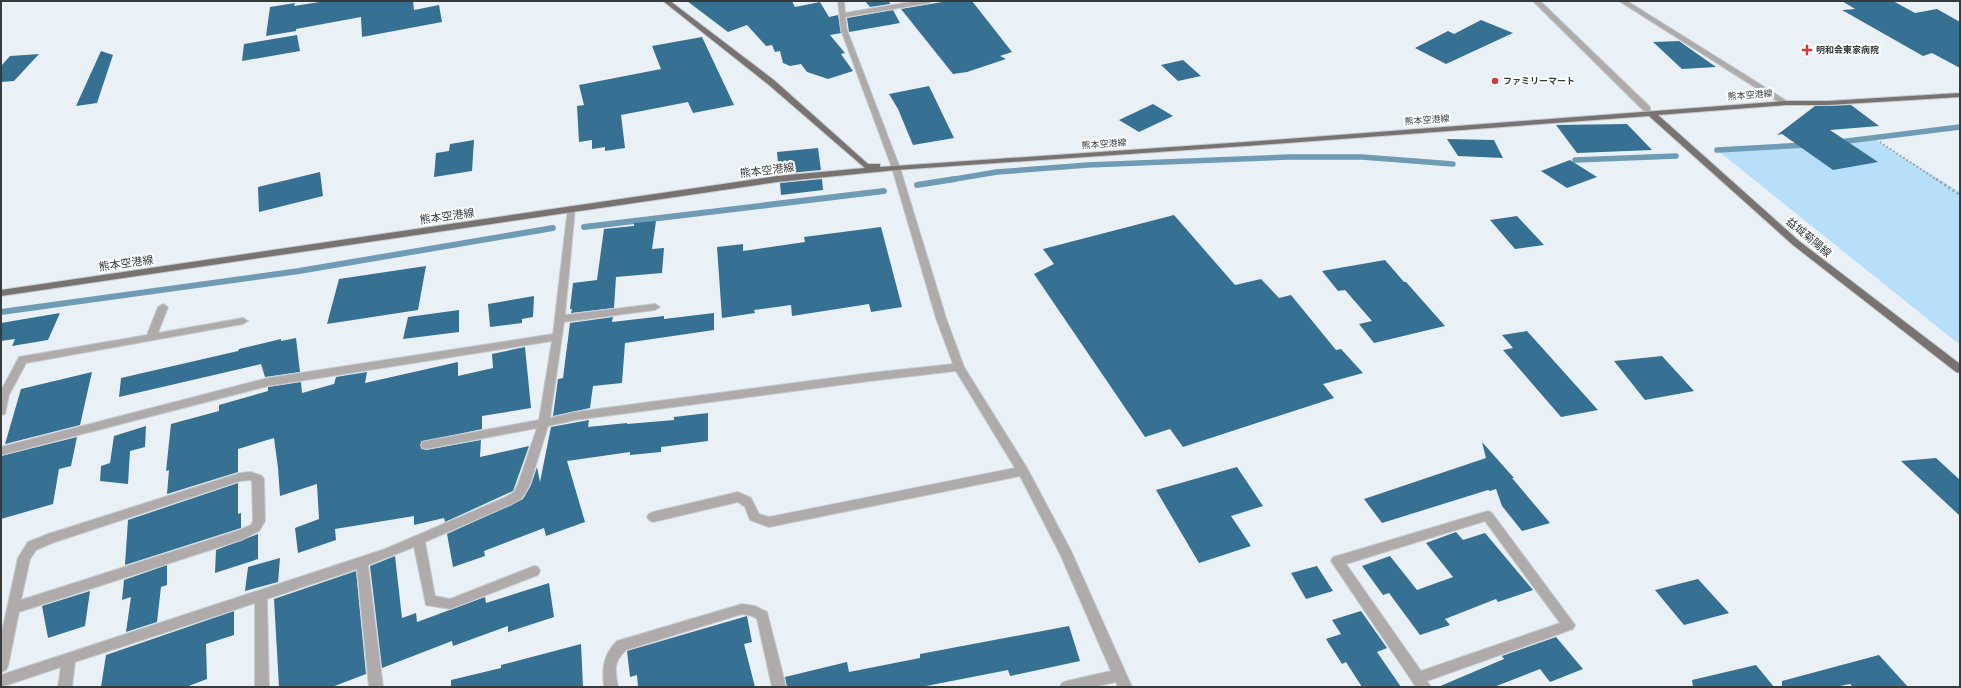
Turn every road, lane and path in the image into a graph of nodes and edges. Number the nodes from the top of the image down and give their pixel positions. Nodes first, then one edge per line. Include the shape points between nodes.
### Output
1 (666, 1) edge
2 (841, 1) edge
3 (929, 1) edge
4 (1536, 1) edge
5 (1623, 1) edge
6 (842, 15) junction
7 (1960, 95) edge
8 (1786, 103) junction
9 (1649, 111) junction
10 (1880, 142) dead end
11 (896, 168) junction
12 (1960, 194) edge
13 (571, 209) junction
14 (1, 293) edge
15 (163, 307) dead end
16 (655, 307) dead end
17 (560, 319) junction
18 (243, 321) dead end
19 (558, 337) junction
20 (151, 338) junction
21 (958, 367) junction
22 (1960, 369) edge
23 (3, 395) edge
24 (1, 411) edge
25 (544, 423) junction
26 (426, 445) dead end
27 (1, 451) edge
28 (1023, 471) junction
29 (653, 517) dead end
30 (419, 540) junction
31 (362, 562) junction
32 (534, 571) dead end
33 (261, 596) junction
34 (14, 608) junction
35 (69, 660) junction
36 (1, 666) edge
37 (1, 681) edge
38 (1123, 681) edge
39 (1421, 683) edge
40 (65, 687) edge
41 (262, 687) edge
42 (376, 687) edge
43 (611, 687) edge
44 (779, 687) edge
45 (1067, 687) edge

1 - 11 main road, 熊本空港線 via 772,83 866,166
2 - 6 street
3 - 6 street
4 - 9 street
5 - 8 street
6 - 11 street via 844,30
7 - 8 main road, 熊本空港線
8 - 9 main road, 熊本空港線
9 - 11 main road, 熊本空港線
9 - 22 main road, 益城菊陽線 via 1796,243
10 - 12 path
11 - 13 main road, 熊本空港線 via 777,179
11 - 21 street via 940,318
13 - 14 main road, 熊本空港線
13 - 17 street
15 - 20 street
16 - 17 street
17 - 19 street
18 - 20 street
19 - 25 street
19 - 27 street via 268,382
20 - 23 street via 23,360
21 - 25 street via 590,414
21 - 28 street
23 - 24 street
25 - 26 street
25 - 30 street via 524,484 518,494 508,501
28 - 29 street via 769,522 754,517 746,499 738,497
28 - 38 street via 1067,555
30 - 31 street
30 - 32 street via 430,601 450,604
31 - 33 street
31 - 42 street
33 - 35 street
33 - 41 street
34 - 34 street via 24,558 32,546 240,478 251,476 258,479 259,521 255,528 242,535
34 - 36 street
35 - 37 street
35 - 40 street
38 - 45 street
39 - 39 street via 1337,561 1488,516 1569,625
43 - 44 street via 608,666 612,654 622,645 742,609 755,611 763,616

